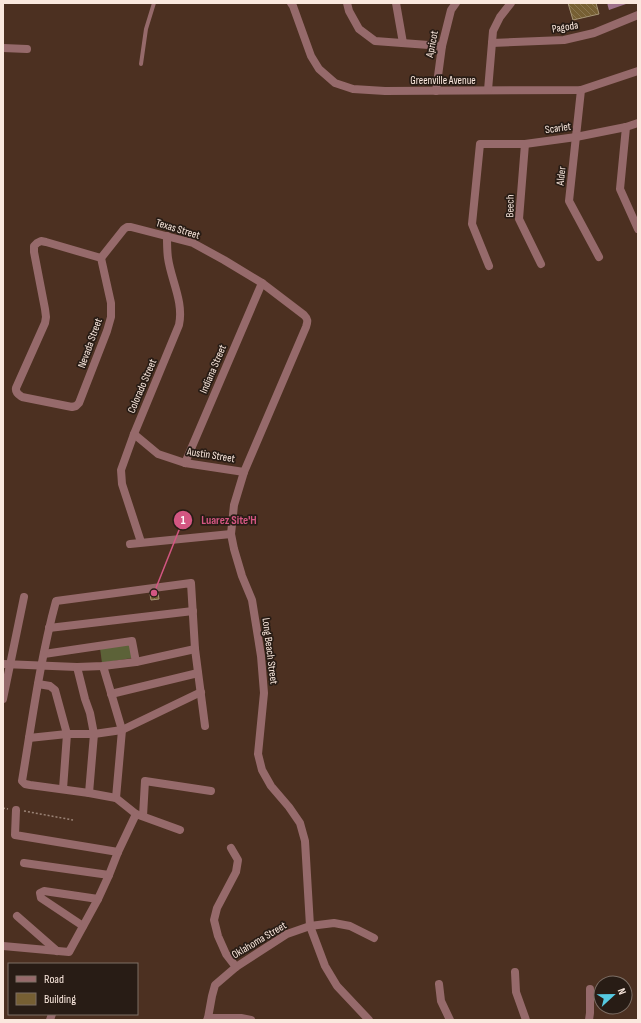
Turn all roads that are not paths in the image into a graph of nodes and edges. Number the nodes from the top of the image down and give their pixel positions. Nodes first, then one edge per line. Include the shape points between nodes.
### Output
1 (154, 3) edge
2 (347, 3) edge
3 (396, 3) edge
4 (456, 3) edge
5 (511, 3) edge
6 (293, 4) edge
7 (638, 16) edge
8 (403, 42) junction
9 (492, 43) junction
10 (442, 46) junction
11 (3, 48) edge
12 (27, 50) dead end
13 (141, 64) dead end
14 (638, 71) edge
15 (488, 90) junction
16 (581, 90) junction
17 (436, 91) junction
18 (638, 123) edge
19 (626, 127) junction
20 (576, 137) junction
21 (524, 144) junction
22 (638, 229) edge
23 (167, 236) junction
24 (599, 257) dead end
25 (101, 258) junction
26 (541, 264) dead end
27 (489, 266) dead end
28 (262, 283) junction
29 (307, 319) joint
30 (134, 434) junction
31 (185, 463) junction
32 (244, 472) junction
33 (231, 534) junction
34 (141, 542) junction
35 (130, 544) dead end
36 (24, 597) dead end
37 (193, 611) junction
38 (49, 628) junction
39 (195, 649) junction
40 (44, 654) junction
41 (136, 662) junction
42 (6, 664) edge
43 (41, 666) junction
44 (103, 666) junction
45 (77, 667) junction
46 (198, 673) junction
47 (38, 684) junction
48 (201, 692) junction
49 (111, 694) junction
50 (3, 699) edge
51 (206, 726) dead end
52 (122, 730) junction
53 (67, 734) junction
54 (94, 734) junction
55 (29, 738) junction
56 (63, 789) junction
57 (212, 791) dead end
58 (89, 793) junction
59 (116, 798) junction
60 (16, 810) road end
61 (139, 815) junction
62 (180, 830) dead end
63 (231, 848) dead end
64 (118, 852) junction
65 (24, 863) dead end
66 (109, 875) junction
67 (98, 899) junction
68 (17, 916) dead end
69 (83, 926) junction
70 (310, 926) junction
71 (374, 938) dead end
72 (3, 946) edge
73 (57, 951) junction
74 (236, 966) junction
75 (515, 972) dead end
76 (439, 984) dead end
77 (590, 989) dead end
78 (208, 1019) edge
79 (251, 1020) edge
80 (369, 1020) edge
81 (450, 1020) edge
82 (526, 1020) edge
83 (589, 1020) edge

1 - 13 lane via 146,29
2 - 8 street via 359,29 375,41
3 - 8 street
4 - 10 street, Apricot via 451,10
5 - 9 street via 492,31
6 - 17 street, Greenville Avenue via 311,56 319,69 335,83 353,89
7 - 9 street, Pagoda via 594,33 564,40
8 - 10 street
9 - 15 street
10 - 17 street, Apricot
11 - 12 street
14 - 16 street, Greenville Avenue
15 - 16 street, Greenville Avenue
15 - 17 street, Greenville Avenue
16 - 20 street, Alder
18 - 19 street, Scarlet
19 - 20 street, Scarlet
19 - 22 street via 620,189
20 - 21 street, Scarlet
20 - 24 street, Alder via 569,200
21 - 26 street, Beech via 519,219
21 - 27 street, Scarlet via 480,144 472,224
23 - 25 street, Texas Street via 127,227
23 - 28 street, Texas Street via 193,243
23 - 30 street, Colorado Street via 168,258 181,316
25 - 25 street, Nevada Street via 41,241 34,246 46,316 16,388 17,394 22,397 72,407 79,402 111,316 111,303
28 - 29 street, Texas Street
28 - 31 street, Indiana Street
29 - 32 street, Long Beach Street via 306,327
30 - 31 street, Austin Street via 158,454
30 - 34 street, Colorado Street via 121,470 122,484
31 - 32 street, Austin Street
32 - 33 street, Long Beach Street via 234,505
33 - 34 street
33 - 70 street, Long Beach Street via 242,576 252,600 261,656 264,694 258,754 262,770 271,786 300,823 305,840
34 - 35 street
36 - 42 street
37 - 38 street
37 - 38 street via 191,583 56,601
37 - 39 street
38 - 40 street
39 - 41 street
39 - 46 street
40 - 41 street via 132,641
40 - 43 street
41 - 44 street
42 - 43 street
42 - 50 street
43 - 45 street
43 - 47 street
44 - 45 street
44 - 49 street
45 - 54 street
46 - 48 street
46 - 49 street
47 - 53 street via 50,686 55,690
47 - 55 street
48 - 51 street
48 - 52 street
49 - 52 street
52 - 54 street
52 - 59 street
53 - 54 street
53 - 55 street
53 - 56 street
54 - 58 street
55 - 56 street via 22,781 25,784
56 - 58 street
57 - 61 street via 145,782
58 - 59 street
59 - 61 street
60 - 64 street via 15,835
61 - 62 street
61 - 64 street
63 - 74 street via 238,860 236,872 217,908 214,920 226,954
64 - 66 street
65 - 66 street
66 - 67 street
67 - 69 street
67 - 69 street via 44,891 40,893 41,898
68 - 73 street
69 - 73 street via 69,952
70 - 71 street, Oklahoma Street via 334,923 350,926
70 - 74 street, Oklahoma Street via 287,934
70 - 80 street, Long Beach Street via 325,966 337,986
72 - 73 street
74 - 78 street, Oklahoma Street via 215,985
75 - 82 street via 516,992
76 - 81 street via 441,1001
77 - 83 street
78 - 79 street

